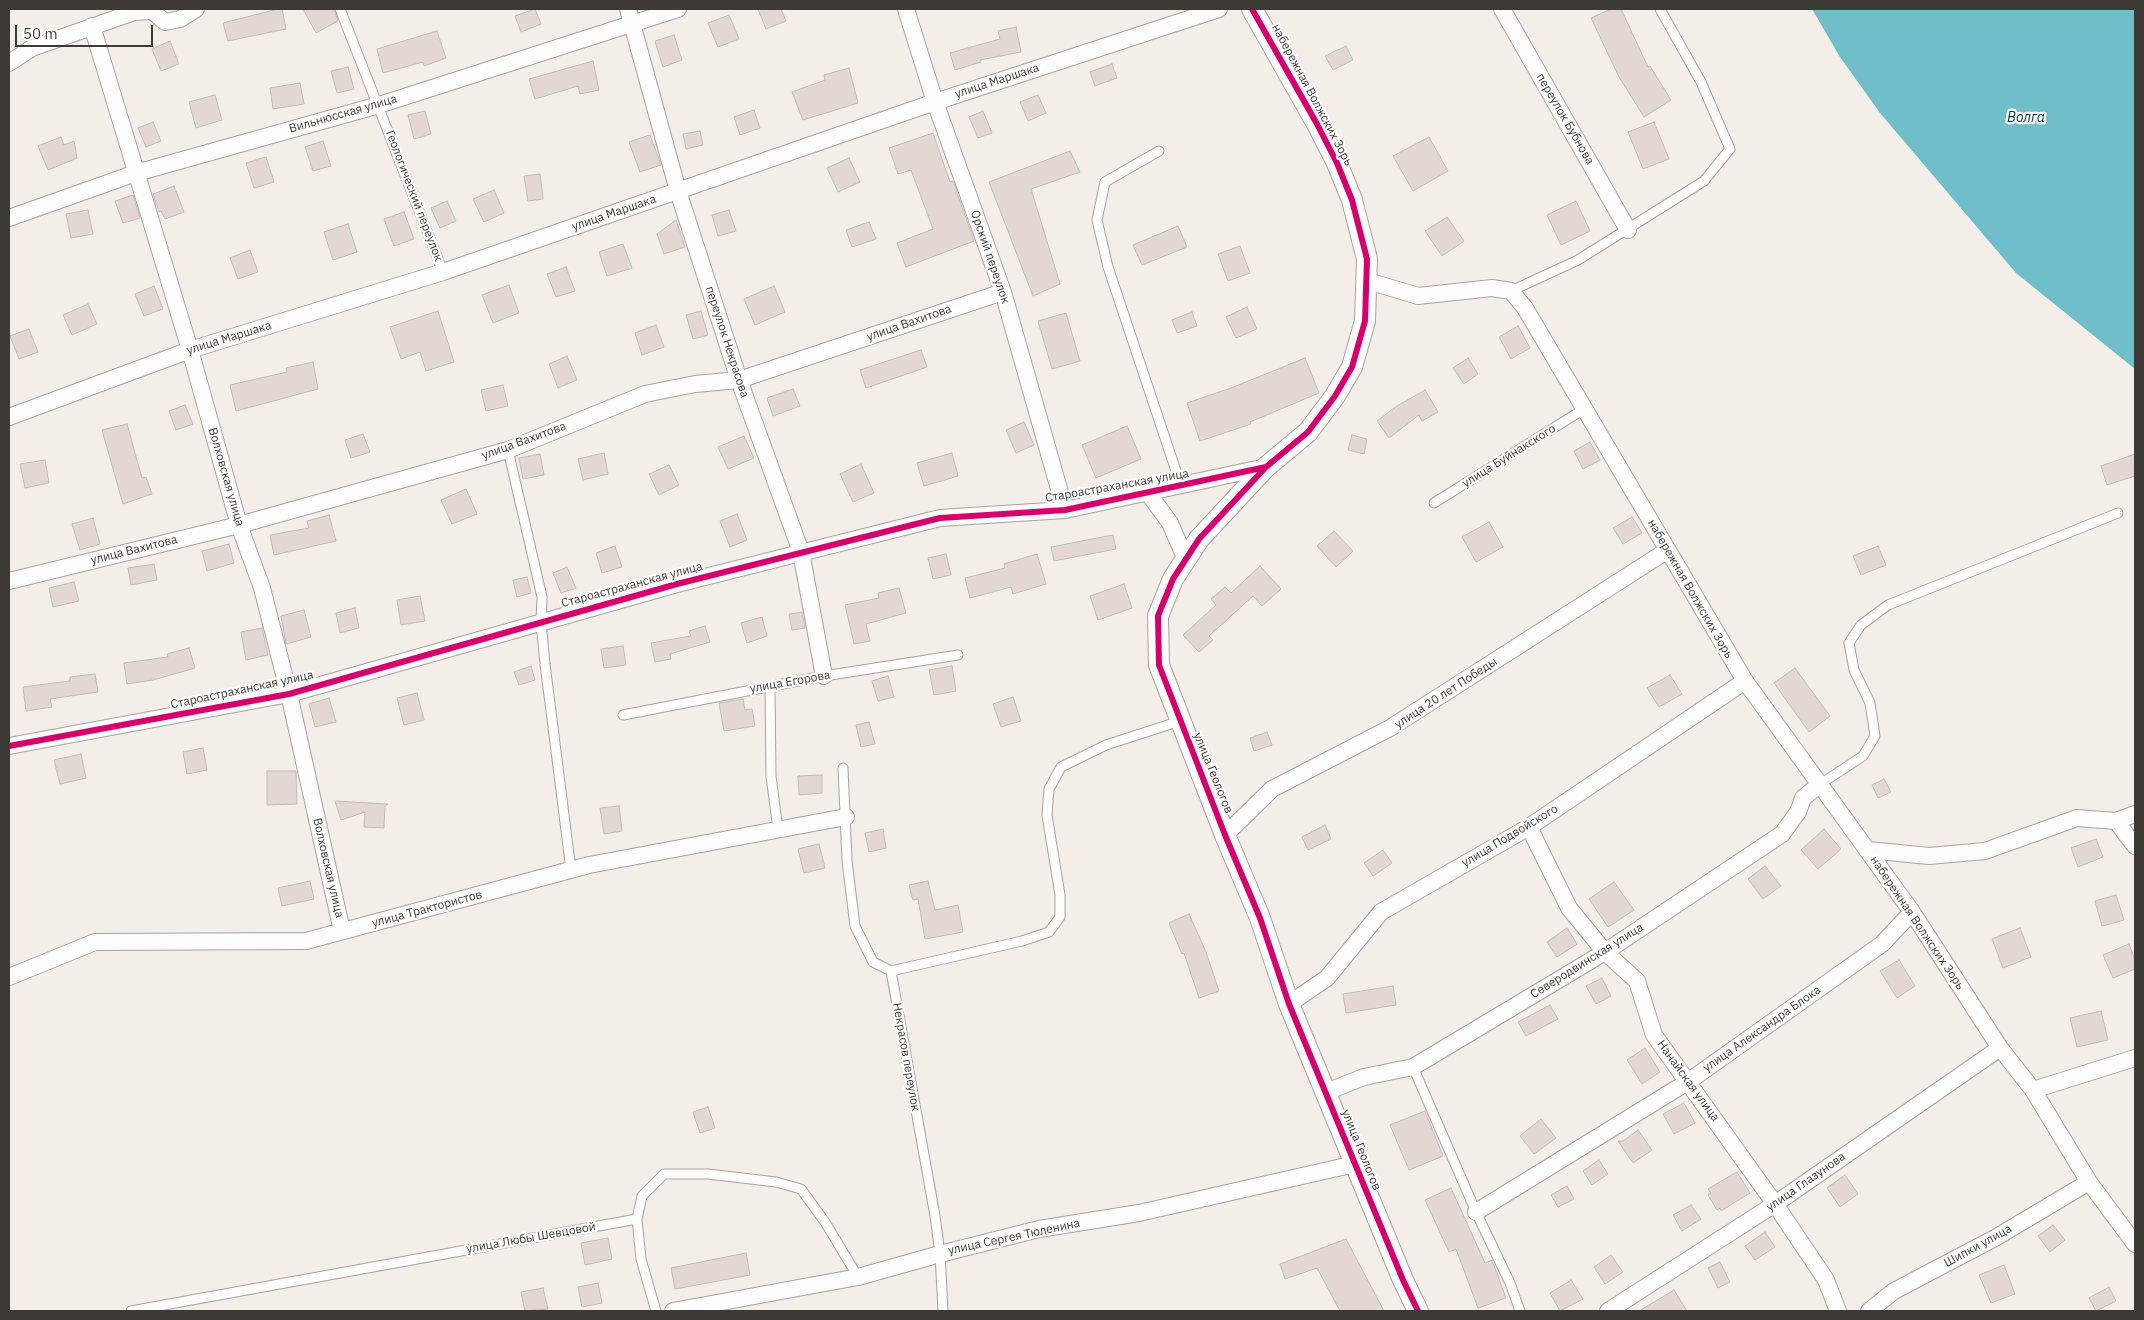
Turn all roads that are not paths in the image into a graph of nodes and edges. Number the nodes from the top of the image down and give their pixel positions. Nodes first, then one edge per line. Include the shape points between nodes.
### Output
1 (196, 9) edge
2 (340, 9) edge
3 (678, 9) edge
4 (906, 9) edge
5 (1219, 9) edge
6 (1252, 9) edge
7 (1502, 9) edge
8 (1660, 9) edge
9 (630, 15) edge
10 (92, 26) junction
11 (9, 63) edge
12 (935, 102) junction
13 (379, 105) junction
14 (1159, 151) dead end
15 (136, 173) junction
16 (678, 191) junction
17 (9, 218) edge
18 (1628, 230) junction
19 (443, 272) junction
20 (1368, 281) junction
21 (1511, 291) junction
22 (1003, 292) junction
23 (190, 350) junction
24 (739, 380) junction
25 (1584, 409) junction
26 (9, 417) edge
27 (508, 450) junction
28 (1266, 467) junction
29 (1182, 486) junction
30 (1148, 493) junction
31 (1434, 504) dead end
32 (1064, 510) junction
33 (2118, 513) dead end
34 (240, 524) junction
35 (1668, 550) junction
36 (801, 552) junction
37 (1186, 560) junction
38 (9, 581) edge
39 (540, 622) junction
40 (958, 655) dead end
41 (824, 676) junction
42 (1745, 681) junction
43 (770, 686) junction
44 (289, 694) junction
45 (624, 715) dead end
46 (1180, 721) junction
47 (9, 746) edge
48 (844, 768) dead end
49 (1820, 785) junction
50 (2135, 814) edge
51 (846, 817) junction
52 (2116, 820) junction
53 (1529, 827) junction
54 (778, 830) junction
55 (1225, 836) junction
56 (2135, 846) edge
57 (1868, 850) junction
58 (571, 870) junction
59 (1912, 912) junction
60 (342, 931) junction
61 (1604, 952) junction
62 (891, 971) junction
63 (9, 977) edge
64 (1289, 1004) junction
65 (2000, 1048) junction
66 (2135, 1058) edge
67 (1413, 1067) junction
68 (1689, 1081) junction
69 (2033, 1090) junction
70 (1326, 1092) junction
71 (1355, 1164) junction
72 (2089, 1182) junction
73 (1775, 1204) junction
74 (1476, 1212) junction
75 (637, 1219) junction
76 (2135, 1244) edge
77 (940, 1254) junction
78 (858, 1277) junction
79 (130, 1311) edge
80 (656, 1311) edge
81 (673, 1311) edge
82 (942, 1311) edge
83 (1418, 1311) edge
84 (1520, 1311) edge
85 (1608, 1311) edge
86 (1838, 1311) edge
87 (1870, 1311) edge

1 - 10 street via 180,20 165,22 152,11 134,12
2 - 13 lane, Геологический переулок
3 - 9 street, Вильнюсская улица
4 - 12 street, Орский переулок
5 - 12 street, улица Маршака
6 - 20 street, набережная Волжских Зорь via 1337,163 1363,236
7 - 18 street, переулок Бубнова
8 - 18 lane via 1701,82 1730,149 1704,181
9 - 13 street, Вильнюсская улица
9 - 16 street, переулок Некрасова
10 - 11 street via 32,48
10 - 15 street, Волховская улица
12 - 16 street, улица Маршака
12 - 22 street, Орский переулок
13 - 15 street, Вильнюсская улица
13 - 19 lane, Геологический переулок
14 - 29 lane via 1105,182 1097,220 1108,267
15 - 17 street, Вильнюсская улица
15 - 23 street, Волховская улица
16 - 19 street, улица Маршака
16 - 24 street, переулок Некрасова
18 - 21 lane via 1578,260
19 - 23 street, улица Маршака
20 - 21 street via 1418,296 1492,288
20 - 28 street, улица Геологов via 1365,321 1352,367 1308,432
21 - 25 street, набережная Волжских Зорь via 1525,308
22 - 24 street, улица Вахитова
22 - 32 street, Орский переулок
23 - 26 street, улица Маршака
23 - 34 street, Волховская улица
24 - 27 street, улица Вахитова via 695,384 645,394
24 - 36 street, переулок Некрасова
25 - 31 lane, улица Буйнакского
25 - 35 street, набережная Волжских Зорь
27 - 34 street, улица Вахитова
27 - 39 lane via 542,597
28 - 29 street, Староастраханская улица
28 - 37 street, улица Геологов via 1199,540
29 - 30 street, Староастраханская улица
30 - 32 street, Староастраханская улица
30 - 37 street via 1170,523
32 - 36 street, Староастраханская улица via 940,518
33 - 49 lane via 1888,605 1861,625 1849,643 1854,670 1870,703 1875,736 1862,756
34 - 38 street, улица Вахитова
34 - 44 street, Волховская улица via 262,588
35 - 42 street, набережная Волжских Зорь
35 - 55 street, улица 20 лет Победы via 1390,728 1272,789
36 - 39 street, Староастраханская улица
36 - 41 street, переулок Некрасова
37 - 46 street, улица Геологов via 1158,616 1159,665
39 - 44 street, Староастраханская улица
39 - 58 lane
40 - 41 lane, улица Егорова
41 - 43 lane, улица Егорова
42 - 49 street, набережная Волжских Зорь
42 - 53 street, улица Подвойского
43 - 45 lane, улица Егорова
43 - 54 lane via 771,776
44 - 47 street, Староастраханская улица
44 - 60 street, Волховская улица
46 - 55 street, улица Геологов
46 - 62 lane via 1106,746 1061,766 1049,789 1047,815 1060,895 1060,917 1049,932
48 - 51 lane
49 - 57 street, набережная Волжских Зорь
49 - 61 street, Северодвинская улица via 1803,798 1798,812 1782,834
50 - 52 street
51 - 54 street, улица Трактористов
51 - 62 lane via 847,861 855,926 873,962
52 - 56 street
52 - 57 street via 2077,818 1984,851 1929,856
53 - 61 street, Нанайская улица via 1569,908
53 - 64 street, улица Подвойского via 1381,912 1327,978
54 - 58 street, улица Трактористов
55 - 64 street, улица Геологов via 1260,918
57 - 59 street, набережная Волжских Зорь
58 - 60 street, улица Трактористов
59 - 65 street, набережная Волжских Зорь
59 - 68 street, улица Александра Блока via 1882,944
60 - 63 street, улица Трактористов via 306,941 95,942
61 - 67 street, Северодвинская улица
61 - 68 street, Нанайская улица via 1637,981 1654,1035
62 - 77 lane, Некрасов переулок
64 - 70 street, улица Геологов
65 - 69 street, набережная Волжских Зорь
65 - 73 street, улица Глазунова
66 - 69 street
67 - 70 street, Северодвинская улица via 1364,1077
67 - 74 lane
68 - 73 street, Нанайская улица
68 - 74 street, улица Александра Блока
69 - 72 street, набережная Волжских Зорь
70 - 71 street, улица Геологов
71 - 77 street, улица Сергея Тюленина via 1139,1213 1039,1229
71 - 83 street, улица Геологов
72 - 76 street, набережная Волжских Зорь
72 - 87 street, Шипки улица via 1995,1238 1894,1291
73 - 85 street, улица Глазунова
73 - 86 street, Нанайская улица via 1826,1280
74 - 84 lane
75 - 78 lane via 642,1196 664,1174 708,1174 776,1182 801,1189
75 - 79 lane, улица Любы Шевцовой
75 - 80 lane via 641,1259
77 - 78 street, улица Сергея Тюленина
77 - 82 lane, Некрасов переулок
78 - 81 street, улица Сергея Тюленина

